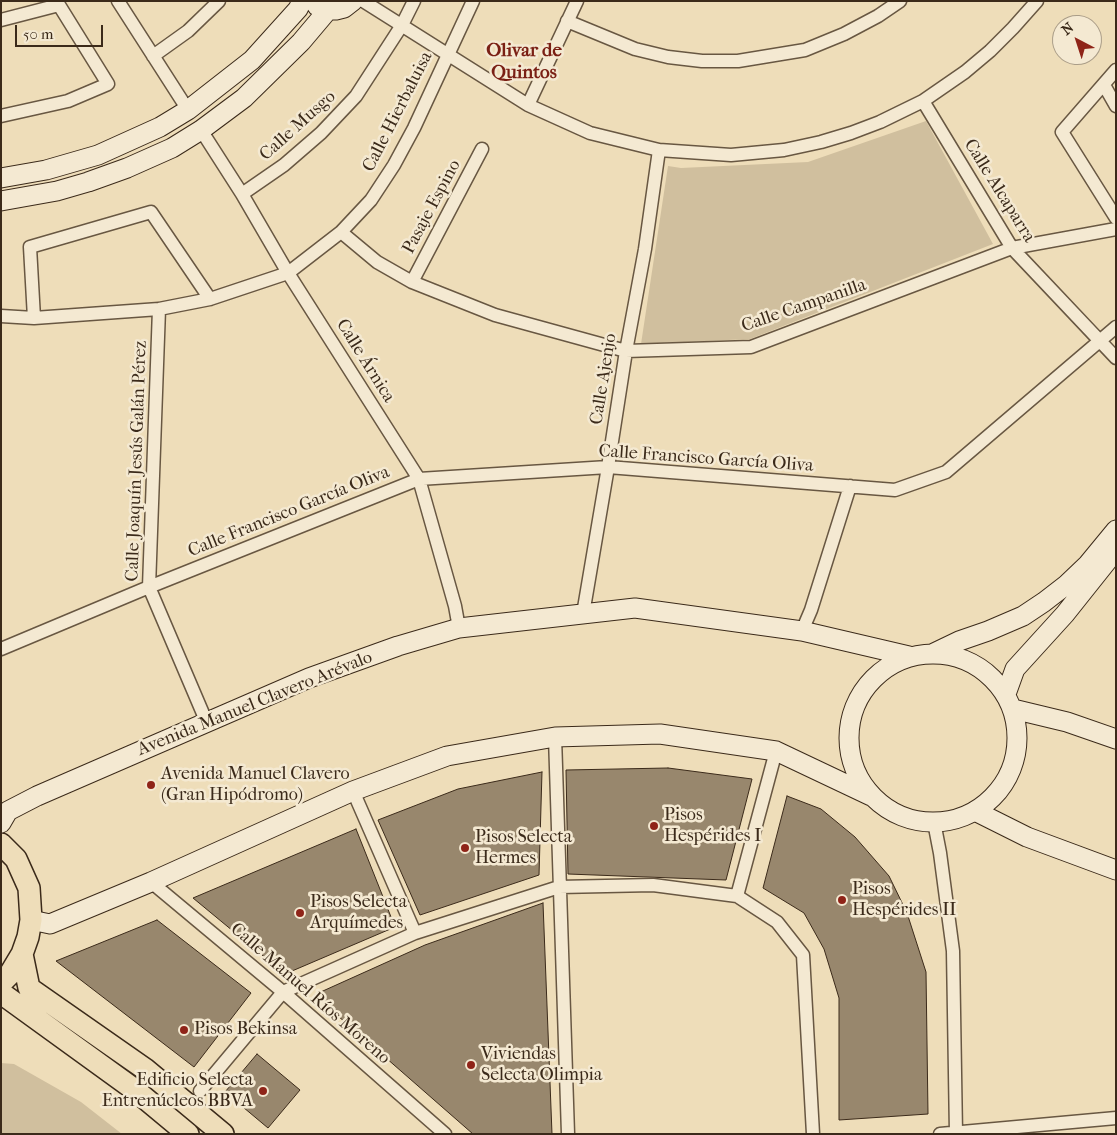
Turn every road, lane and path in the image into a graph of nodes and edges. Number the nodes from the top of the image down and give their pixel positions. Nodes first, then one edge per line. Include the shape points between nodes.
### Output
1 (118, 1) edge
2 (220, 1) edge
3 (302, 1) edge
4 (310, 1) edge
5 (353, 1) edge
6 (363, 1) edge
7 (414, 1) edge
8 (473, 1) edge
9 (577, 1) edge
10 (900, 1) edge
11 (1037, 1) edge
12 (328, 10) junction
13 (1, 20) edge
14 (567, 21) junction
15 (402, 25) junction
16 (447, 55) junction
17 (153, 56) junction
18 (1116, 70) edge
19 (1104, 85) junction
20 (923, 101) junction
21 (528, 105) junction
22 (1116, 106) edge
23 (188, 110) junction
24 (1, 116) edge
25 (201, 130) junction
26 (482, 149) dead end
27 (659, 150) junction
28 (1, 178) edge
29 (242, 194) junction
30 (1, 201) edge
31 (1116, 218) edge
32 (1116, 229) edge
33 (341, 232) junction
34 (1012, 248) junction
35 (288, 273) junction
36 (412, 282) junction
37 (210, 299) junction
38 (159, 309) junction
39 (1, 316) edge
40 (34, 318) junction
41 (1116, 326) edge
42 (1099, 340) junction
43 (626, 350) junction
44 (1116, 358) edge
45 (608, 467) junction
46 (419, 479) junction
47 (850, 486) junction
48 (1116, 530) edge
49 (1116, 550) edge
50 (149, 587) junction
51 (583, 614) junction
52 (459, 628) junction
53 (802, 631) junction
54 (1, 649) edge
55 (934, 653) junction
56 (909, 656) junction
57 (1009, 702) junction
58 (207, 723) junction
59 (555, 737) junction
60 (1116, 739) edge
61 (776, 751) junction
62 (353, 791) junction
63 (871, 796) junction
64 (975, 811) junction
65 (934, 822) junction
66 (1, 823) edge
67 (1, 844) edge
68 (1116, 870) edge
69 (151, 882) junction
70 (559, 887) junction
71 (737, 896) junction
72 (31, 920) junction
73 (414, 934) junction
74 (22, 954) junction
75 (1, 982) edge
76 (283, 992) junction
77 (1, 993) edge
78 (200, 1091) dead end
79 (1116, 1118) edge
80 (956, 1133) edge
81 (188, 1134) edge
82 (223, 1134) edge
83 (444, 1134) edge
84 (568, 1134) edge
85 (814, 1134) edge
86 (940, 1134) edge

1 - 17 street
2 - 17 street via 188,31
3 - 23 main road via 252,60
4 - 12 main road via 318,8
5 - 12 main road via 344,8
6 - 15 street
7 - 15 street, Calle Musgo
8 - 16 street, Calle Hierbaluisa
9 - 14 street
10 - 14 street via 844,34 805,50 738,61 668,57 635,49
11 - 20 street via 990,51
12 - 25 main road via 274,70 244,98
13 - 24 street via 59,5 108,84 68,102
14 - 21 street
15 - 16 street
15 - 29 street, Calle Musgo via 356,96 321,133 284,165
16 - 21 street
16 - 33 street, Calle Hierbaluisa via 394,165 371,200
17 - 23 street
18 - 19 street
19 - 22 street
19 - 31 street via 1062,132
20 - 27 street via 851,134 784,150 731,155
20 - 34 street, Calle Alcaparra
21 - 27 street via 590,133
23 - 28 main road via 160,127 98,155 46,170
25 - 29 street, Calle Árnica
25 - 30 main road via 172,148 88,182
26 - 36 street, Pasaje Espino
27 - 43 street, Calle Ajenjo
29 - 35 street, Calle Árnica
32 - 34 street, Calle Campanilla
33 - 35 street, Calle Hierbaluisa
33 - 36 street, Calle Campanilla via 377,262
34 - 42 street, Calle Alcaparra
34 - 43 street, Calle Campanilla via 751,347
35 - 37 street, Calle Hierbaluisa
35 - 46 street, Calle Árnica
36 - 43 street, Calle Campanilla via 495,315
37 - 38 street, Calle Hierbaluisa
37 - 40 street via 151,212 30,247
38 - 40 street, Calle Hierbaluisa
38 - 50 street, Calle Joaquín Jesús Galán Pérez
39 - 40 street, Calle Hierbaluisa
41 - 42 street, Calle Francisco García Oliva
42 - 44 street, Calle Alcaparra
42 - 47 street, Calle Francisco García Oliva via 946,472 895,490
43 - 45 street, Calle Ajenjo
45 - 46 street, Calle Francisco García Oliva
45 - 47 street, Calle Francisco García Oliva
45 - 51 street, Calle Ajenjo
46 - 50 street, Calle Francisco García Oliva
46 - 52 street, Calle Árnica
47 - 53 street
48 - 55 main road via 1088,564 1044,602 1023,616
49 - 57 main road via 1065,614 1015,669
50 - 54 street, Calle Francisco García Oliva
50 - 58 street, Calle Joaquín Jesús Galán Pérez
51 - 52 main road, Avenida Manuel Clavero Arévalo
51 - 53 main road, Avenida Manuel Clavero Arévalo via 635,608
52 - 58 main road, Avenida Manuel Clavero Arévalo via 309,678
53 - 56 main road, Avenida Manuel Clavero Arévalo
55 - 56 main road
55 - 57 main road via 955,656 975,664 993,677
56 - 63 main road via 875,676 852,711 848,733 850,756 858,777
57 - 60 main road
57 - 64 main road via 1017,727 1017,746 1010,772 996,794
58 - 66 main road, Avenida Manuel Clavero Arévalo via 37,796 8,811
59 - 61 main road via 660,734
59 - 62 main road via 447,756
59 - 70 street
61 - 63 main road
61 - 71 street
62 - 69 main road
62 - 73 street
63 - 65 main road via 889,810 911,820
64 - 65 main road via 955,820
64 - 68 main road via 1027,837
65 - 80 street via 952,951
67 - 72 main road via 16,859 28,888
69 - 72 main road via 50,924
69 - 76 street, Calle Manuel Ríos Moreno
70 - 71 street via 653,885
70 - 73 street
70 - 84 street
71 - 85 street via 777,922 803,955
72 - 74 main road
73 - 76 street
74 - 75 main road
74 - 82 main road via 29,988 144,1069
76 - 78 street
76 - 83 street, Calle Manuel Ríos Moreno
77 - 81 main road via 135,1090
79 - 80 street
80 - 86 street

